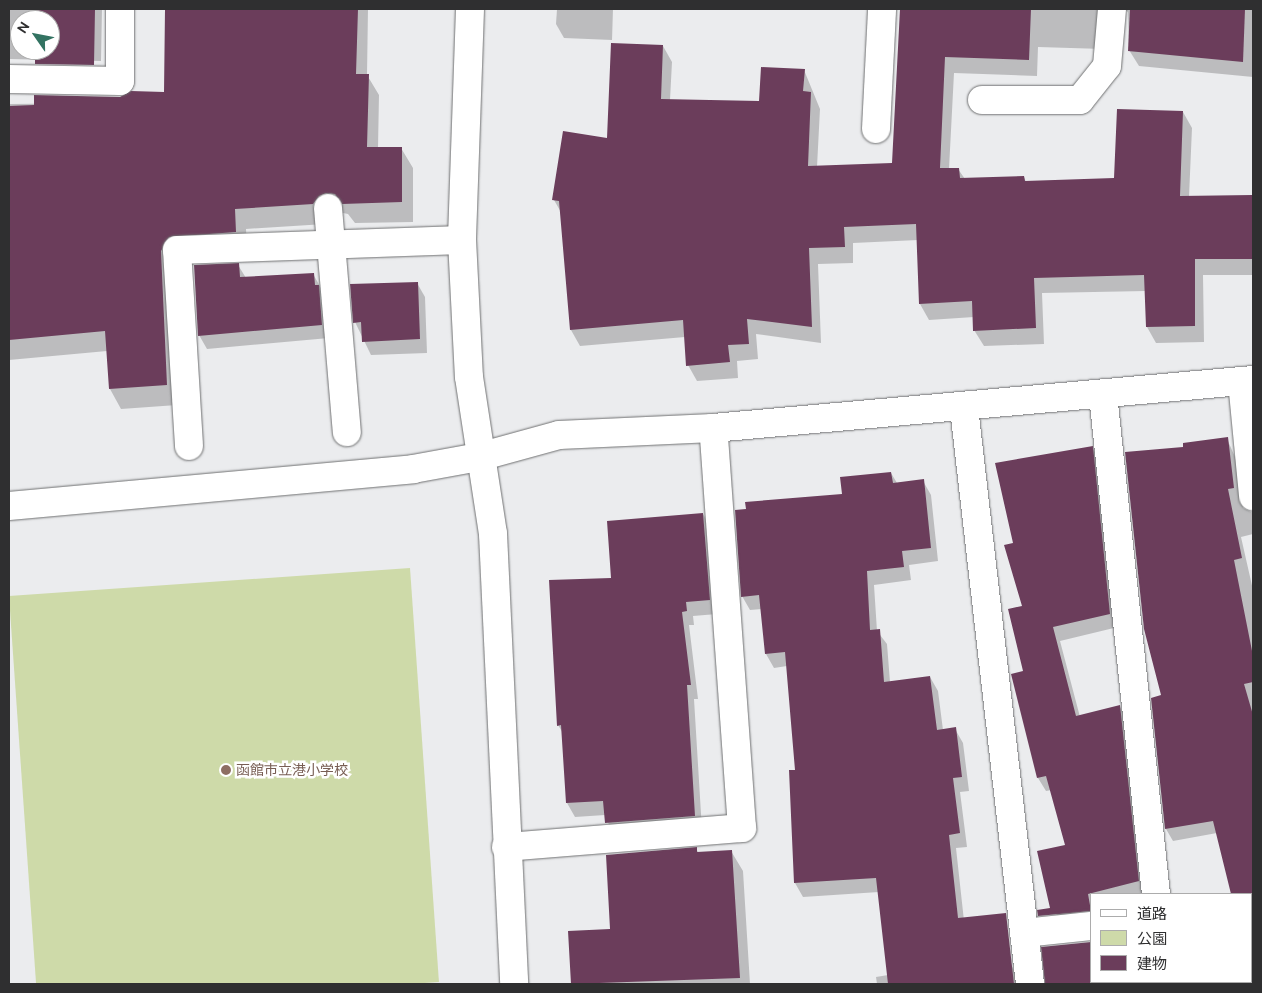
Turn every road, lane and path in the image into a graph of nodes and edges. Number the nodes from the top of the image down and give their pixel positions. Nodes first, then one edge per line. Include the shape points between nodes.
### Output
1 (120, 9) edge
2 (470, 9) edge
3 (882, 9) edge
4 (1112, 9) edge
5 (9, 79) edge
6 (982, 100) dead end
7 (876, 129) dead end
8 (328, 208) dead end
9 (462, 240) junction
10 (331, 247) junction
11 (1248, 381) edge
12 (1104, 395) junction
13 (964, 408) junction
14 (713, 428) junction
15 (347, 432) dead end
16 (188, 446) dead end
17 (479, 456) junction
18 (1253, 496) edge
19 (9, 506) edge
20 (506, 847) junction
21 (1156, 893) edge
22 (1090, 926) edge
23 (1024, 933) junction
24 (514, 984) edge
25 (1030, 984) edge

1 - 5 street via 120,81
2 - 9 street
3 - 7 street
4 - 6 street via 1107,66 1080,100
8 - 10 street
9 - 10 street
9 - 17 street via 469,377
10 - 15 street
10 - 16 street via 176,250
11 - 12 street
11 - 18 street
12 - 13 street
12 - 21 street
13 - 14 street
13 - 23 street
14 - 17 street via 559,435
14 - 20 street via 742,828
17 - 19 street via 413,469
17 - 20 street via 493,534
20 - 24 street
22 - 23 street
23 - 25 street

